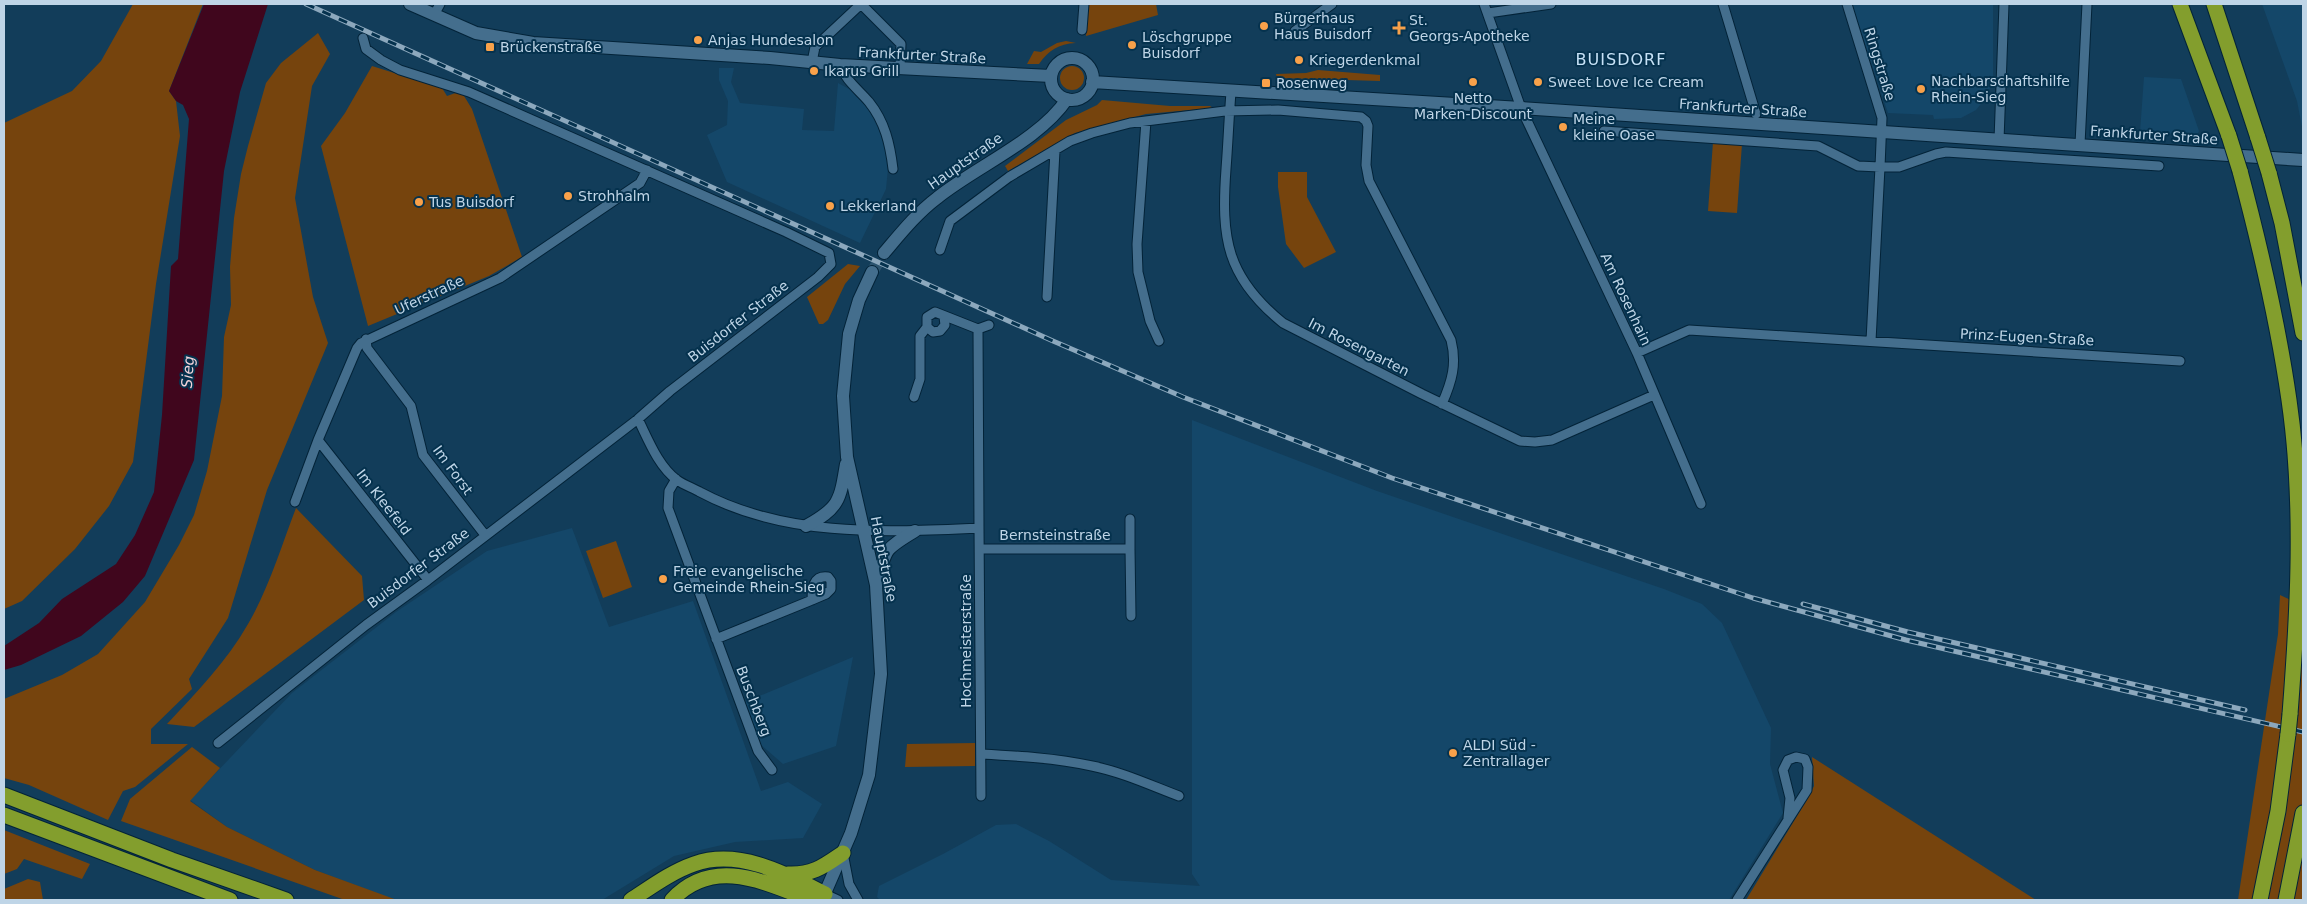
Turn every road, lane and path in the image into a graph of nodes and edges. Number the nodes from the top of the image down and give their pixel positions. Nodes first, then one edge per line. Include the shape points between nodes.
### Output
1 (410, 4) edge
2 (861, 4) edge
3 (1084, 4) edge
4 (1332, 4) edge
5 (1484, 4) edge
6 (1551, 4) edge
7 (1724, 4) edge
8 (1847, 4) edge
9 (2004, 4) edge
10 (2087, 4) edge
11 (2180, 4) edge
12 (2214, 4) edge
13 (437, 9) edge
14 (1488, 13) junction
15 (1082, 30) dead end
16 (1295, 31) dead end
17 (362, 38) dead end
18 (812, 62) junction
19 (840, 65) junction
20 (900, 67) junction
21 (1050, 76) junction
22 (1092, 82) junction
23 (1231, 92) junction
24 (1067, 99) junction
25 (1521, 108) junction
26 (1230, 112) junction
27 (1756, 114) dead end
28 (1146, 122) junction
29 (1604, 132) dead end
30 (1882, 133) junction
31 (1999, 140) junction
32 (2080, 144) junction
33 (1055, 150) junction
34 (2303, 160) edge
35 (2159, 166) dead end
36 (1880, 167) junction
37 (894, 169) dead end
38 (647, 170) junction
39 (940, 250) dead end
40 (884, 253) tunnel mouth
41 (872, 272) tunnel mouth
42 (1047, 297) dead end
43 (944, 317) junction
44 (989, 325) dead end
45 (927, 327) junction
46 (978, 329) junction
47 (2303, 333) edge
48 (366, 339) junction
49 (1159, 341) dead end
50 (1871, 341) junction
51 (1637, 353) junction
52 (2180, 361) dead end
53 (1654, 395) junction
54 (914, 397) dead end
55 (1442, 404) junction
56 (638, 419) junction
57 (318, 440) junction
58 (847, 457) junction
59 (676, 479) junction
60 (295, 502) dead end
61 (1701, 504) dead end
62 (1130, 520) dead end
63 (806, 526) junction
64 (980, 528) junction
65 (864, 530) junction
66 (915, 531) junction
67 (485, 535) junction
68 (980, 549) junction
69 (1130, 549) junction
70 (428, 580) junction
71 (876, 585) junction
72 (812, 600) dead end
73 (1131, 616) dead end
74 (716, 639) junction
75 (218, 743) dead end
76 (981, 754) junction
77 (772, 770) dead end
78 (4, 795) edge
79 (981, 796) dead end
80 (1179, 796) dead end
81 (2303, 813) edge
82 (4, 815) edge
83 (1788, 818) junction
84 (843, 853) junction
85 (787, 874) junction
86 (785, 895) edge
87 (829, 898) edge
88 (2260, 899) edge
89 (230, 900) edge
90 (286, 900) edge
91 (631, 900) edge
92 (672, 900) edge
93 (811, 900) edge
94 (858, 900) edge
95 (1737, 900) edge
96 (2286, 900) edge

1 - 13 main road, Frankfurter Straße
2 - 18 street via 815,47
2 - 20 street via 901,44
3 - 15 street
4 - 16 street
5 - 14 street, Am Rosenhain
6 - 14 street
7 - 27 street
8 - 30 street, Ringstraße via 1882,118
9 - 31 street
10 - 32 street
11 - 88 highway, bridge via 2240,171 2274,312 2291,420 2297,590 2290,714 2278,811
12 - 47 highway, bridge via 2269,173
13 - 18 main road, Frankfurter Straße via 476,33 533,43
14 - 25 street, Am Rosenhain
17 - 38 street via 366,48 400,70 469,92
18 - 19 main road, Frankfurter Straße
19 - 20 main road, Frankfurter Straße
19 - 37 street via 842,72 884,124
20 - 21 main road, Frankfurter Straße
21 - 22 main road via 1057,64 1076,58 1087,65
21 - 24 main road via 1053,88
22 - 23 main road, Frankfurter Straße
22 - 24 main road via 1086,94
23 - 25 main road, Frankfurter Straße
23 - 26 street, Im Rosengarten
24 - 40 main road, Hauptstraße via 1060,110 1037,130 938,197 911,220
25 - 30 main road, Frankfurter Straße
25 - 51 street, Am Rosenhain
26 - 28 street
26 - 55 street, Im Rosengarten via 1224,222 1234,263 1244,283 1264,307 1283,322
26 - 55 street via 1278,110 1361,117 1366,121 1369,181 1451,340 1454,374
28 - 33 street via 1092,133
28 - 49 street via 1138,272 1150,321
29 - 36 street via 1818,146 1858,166
30 - 31 main road, Frankfurter Straße
30 - 36 street
31 - 32 main road, Frankfurter Straße
32 - 34 main road, Frankfurter Straße
33 - 39 street via 1009,177 950,221
33 - 42 street
35 - 36 street via 1946,152 1899,168
36 - 50 street
38 - 48 street, Uferstraße via 640,183 500,278
38 - 56 street, Buisdorfer Straße via 810,242 829,253 831,264
41 - 58 main road, Hauptstraße via 849,334 843,396
43 - 45 street via 938,313 930,314 926,320
43 - 45 street via 945,325 940,331 933,332
43 - 46 street
44 - 46 street
45 - 54 street via 920,336 920,379
46 - 64 street, Hochmeisterstraße
48 - 57 street via 357,348
48 - 67 street, Im Forst via 367,348 412,406 423,455
50 - 51 street, Prinz-Eugen-Straße via 1689,330
50 - 52 street, Prinz-Eugen-Straße
51 - 53 street, Am Rosenhain
53 - 55 street, Im Rosengarten via 1552,440 1535,442 1509,437
53 - 61 street, Am Rosenhain
56 - 59 street via 659,460
56 - 67 street, Buisdorfer Straße
57 - 60 street
57 - 70 street, Im Kleefeld
58 - 63 main road via 842,493 836,504 826,515
58 - 65 main road, Hauptstraße
59 - 63 street via 737,510
59 - 74 street, Buschberg via 669,491 668,508
62 - 69 street, Bernsteinstraße
63 - 65 street
64 - 66 street
64 - 68 street, Hochmeisterstraße
65 - 66 street
65 - 71 main road, Hauptstraße
66 - 71 main road via 890,546
67 - 70 street, Buisdorfer Straße
68 - 69 street, Bernsteinstraße
68 - 76 street, Hochmeisterstraße
69 - 73 street, Bernsteinstraße
70 - 75 street, Buisdorfer Straße
71 - 84 main road, Hauptstraße via 882,674 869,775
72 - 74 street
74 - 77 street, Buschberg via 758,751
76 - 79 street, Hochmeisterstraße
76 - 80 street via 1034,756 1094,766
78 - 90 highway via 163,857
81 - 96 highway
82 - 89 highway
83 - 83 street via 1807,790 1808,767 1805,759 1796,757 1788,760 1783,770 1790,798
83 - 95 street
84 - 85 highway via 804,875
84 - 87 main road, Hauptstraße
84 - 94 street, Hauptstraße via 849,884
85 - 87 highway
85 - 91 highway via 738,860 702,862 679,870
86 - 92 highway via 755,880 717,876 700,880
86 - 93 highway

